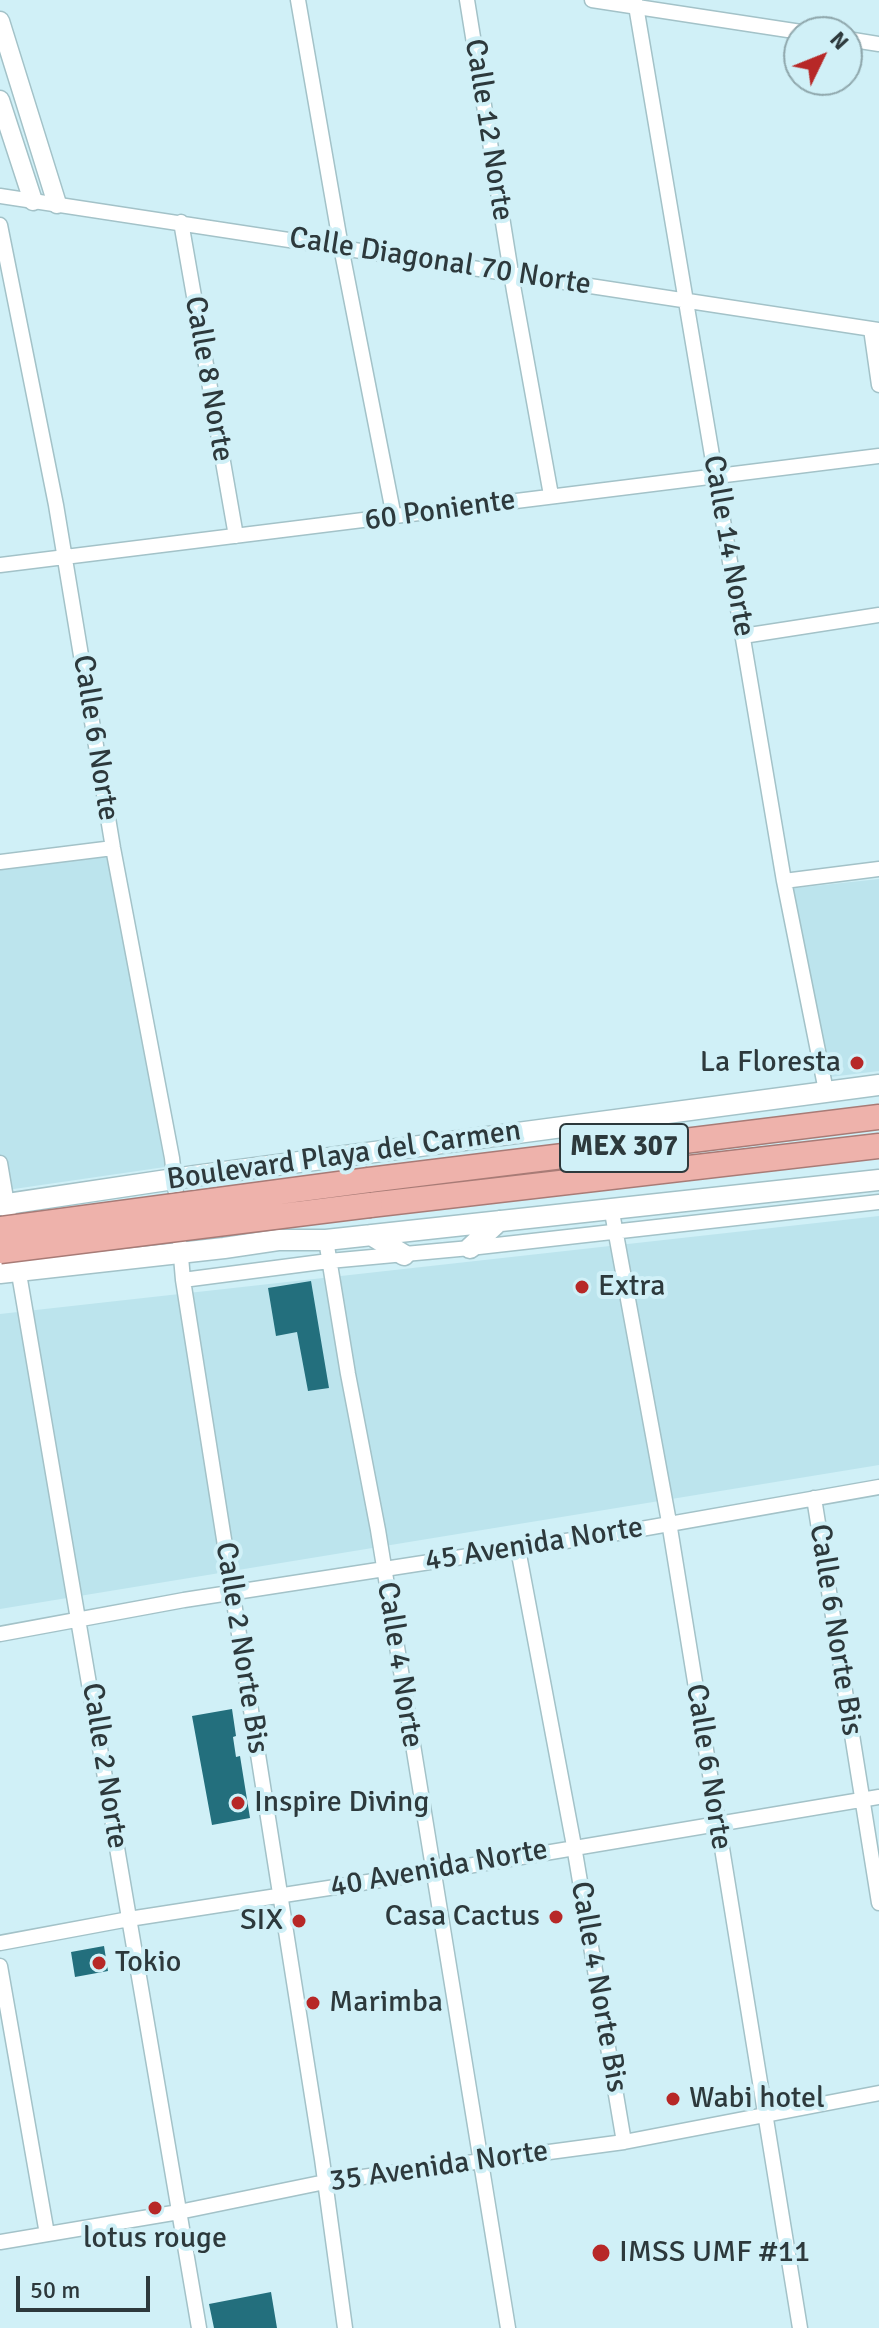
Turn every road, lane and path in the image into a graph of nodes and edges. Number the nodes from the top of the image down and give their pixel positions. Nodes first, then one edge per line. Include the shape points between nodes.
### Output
1 (298, 0) edge
2 (467, 0) edge
3 (592, 0) edge
4 (635, 3) edge
5 (0, 21) edge
6 (783, 29) edge
7 (0, 100) edge
8 (0, 196) edge
9 (33, 201) junction
10 (57, 204) junction
11 (181, 222) junction
12 (0, 225) edge
13 (341, 247) junction
14 (511, 274) junction
15 (686, 299) junction
16 (875, 329) edge
17 (879, 385) edge
18 (879, 456) edge
19 (716, 478) junction
20 (551, 495) junction
21 (394, 517) junction
22 (236, 536) junction
23 (65, 557) junction
24 (0, 565) edge
25 (879, 615) edge
26 (743, 636) junction
27 (113, 848) junction
28 (0, 862) edge
29 (879, 869) edge
30 (784, 881) junction
31 (879, 1085) edge
32 (826, 1091) junction
33 (879, 1105) edge
34 (879, 1117) edge
35 (797, 1127) junction
36 (879, 1146) edge
37 (785, 1157) junction
38 (879, 1161) edge
39 (0, 1163) edge
40 (175, 1180) junction
41 (879, 1180) edge
42 (879, 1202) edge
43 (4, 1204) edge
44 (611, 1207) junction
45 (499, 1221) junction
46 (0, 1229) edge
47 (615, 1230) junction
48 (371, 1235) junction
49 (326, 1240) junction
50 (470, 1248) junction
51 (0, 1251) edge
52 (180, 1252) junction
53 (404, 1255) junction
54 (329, 1261) junction
55 (10, 1272) edge
56 (183, 1280) junction
57 (879, 1487) edge
58 (814, 1498) junction
59 (669, 1522) junction
60 (518, 1549) junction
61 (384, 1569) junction
62 (232, 1592) junction
63 (79, 1619) junction
64 (0, 1634) edge
65 (879, 1797) edge
66 (861, 1799) junction
67 (716, 1823) junction
68 (574, 1846) junction
69 (432, 1872) junction
70 (280, 1896) junction
71 (879, 1903) edge
72 (129, 1919) junction
73 (0, 1943) edge
74 (0, 1966) edge
75 (879, 2093) edge
76 (767, 2113) junction
77 (624, 2142) junction
78 (482, 2159) junction
79 (325, 2182) junction
80 (179, 2212) junction
81 (47, 2234) junction
82 (0, 2242) edge
83 (199, 2328) edge
84 (345, 2328) edge
85 (508, 2328) edge
86 (800, 2328) edge

1 - 13 street
2 - 14 street, Calle 12 Norte
3 - 4 street
4 - 6 street
4 - 15 street, Calle 14 Norte
5 - 10 street
7 - 9 street
8 - 9 street, Calle Diagonal 70 Norte
9 - 10 street, Calle Diagonal 70 Norte
10 - 11 street, Calle Diagonal 70 Norte
11 - 13 street, Calle Diagonal 70 Norte
11 - 22 street, Calle 8 Norte
12 - 23 street, Calle 6 Norte
13 - 14 street, Calle Diagonal 70 Norte
13 - 21 street
14 - 15 street, Calle Diagonal 70 Norte
14 - 20 street, Calle 12 Norte
15 - 16 street, Calle Diagonal 70 Norte
15 - 19 street, Calle 14 Norte
16 - 17 street
18 - 19 street, 60 Poniente
19 - 20 street, 60 Poniente
19 - 26 street, Calle 14 Norte
20 - 21 street, 60 Poniente
21 - 22 street, 60 Poniente
22 - 23 street, 60 Poniente
23 - 24 street, 60 Poniente
23 - 27 street, Calle 6 Norte
25 - 26 street
26 - 30 street, Calle 14 Norte
27 - 28 street
27 - 40 street, Calle 6 Norte
29 - 30 street
30 - 32 street, Calle 14 Norte
31 - 32 main road, Boulevard Playa del Carmen
32 - 40 main road, Boulevard Playa del Carmen
33 - 35 highway
34 - 35 highway, MEX 307
35 - 46 highway, MEX 307, bridge
36 - 37 highway, MEX 307
37 - 38 highway
37 - 51 highway, MEX 307, bridge
39 - 43 street
40 - 43 main road, Boulevard Playa del Carmen
40 - 52 street, Calle 6 Norte
41 - 44 main road
42 - 47 street
43 - 55 street, Calle 2 Norte
44 - 45 main road
44 - 47 street, Calle 6 Norte
45 - 48 main road
45 - 50 main road
47 - 50 street
47 - 59 street, Calle 6 Norte
48 - 49 main road
48 - 53 main road
49 - 52 main road
49 - 54 street, Calle 4 Norte
50 - 53 street
52 - 55 main road
52 - 56 street, Calle 2 Norte Bis
53 - 54 street
54 - 56 street
54 - 61 street, Calle 4 Norte
55 - 63 street, Calle 2 Norte
56 - 62 street, Calle 2 Norte Bis
57 - 58 street, 45 Avenida Norte
58 - 59 street, 45 Avenida Norte
58 - 66 street, Calle 6 Norte Bis
59 - 60 street, 45 Avenida Norte
59 - 67 street, Calle 6 Norte
60 - 61 street, 45 Avenida Norte
60 - 68 street, Calle 4 Norte Bis
61 - 62 street, 45 Avenida Norte
61 - 69 street, Calle 4 Norte
62 - 63 street, 45 Avenida Norte
62 - 70 street, Calle 2 Norte Bis
63 - 64 street, 45 Avenida Norte
63 - 72 street, Calle 2 Norte
65 - 66 street, 40 Avenida Norte
66 - 67 street, 40 Avenida Norte
66 - 71 street, Calle 6 Norte Bis
67 - 68 street, 40 Avenida Norte
67 - 76 street, Calle 6 Norte
68 - 69 street, 40 Avenida Norte
68 - 77 street, Calle 4 Norte Bis
69 - 70 street, 40 Avenida Norte
69 - 78 street, Calle 4 Norte
70 - 72 street, 40 Avenida Norte
70 - 79 street, Calle 2 Norte Bis
72 - 73 street, 40 Avenida Norte
72 - 80 street, Calle 2 Norte
74 - 81 street
75 - 76 street, 35 Avenida Norte
76 - 77 street, 35 Avenida Norte
76 - 86 street, Calle 6 Norte
77 - 78 street, 35 Avenida Norte
78 - 79 street, 35 Avenida Norte
78 - 85 street, Calle 4 Norte
79 - 80 street, 35 Avenida Norte
79 - 84 street, Calle 2 Norte Bis
80 - 81 street, 35 Avenida Norte
80 - 83 street, Calle 2 Norte
81 - 82 street, 35 Avenida Norte

